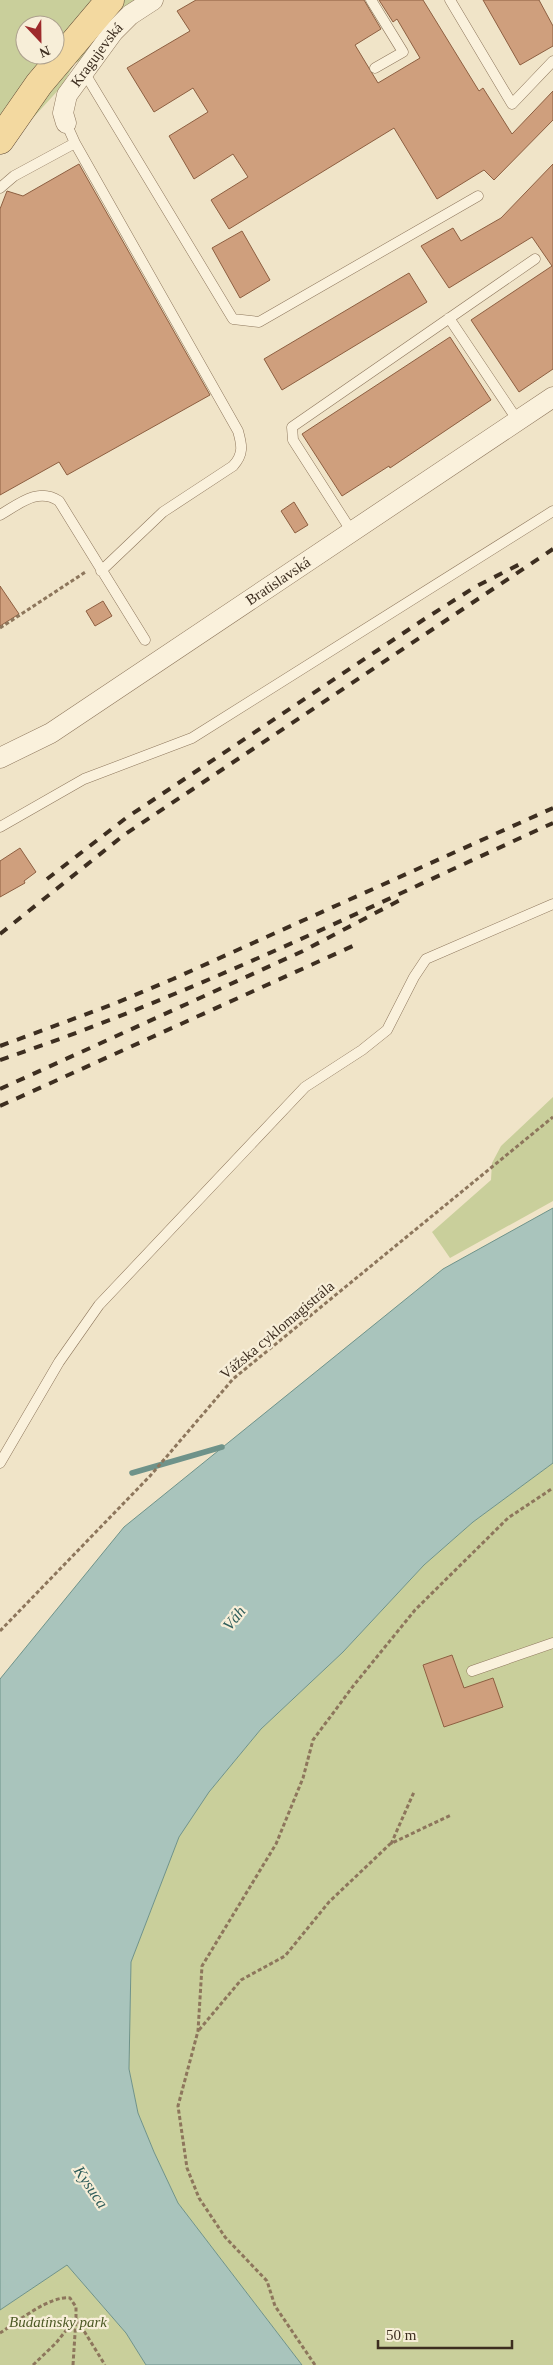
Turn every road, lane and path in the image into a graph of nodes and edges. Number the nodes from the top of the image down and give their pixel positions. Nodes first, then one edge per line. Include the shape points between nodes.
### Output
1 (110, 0) edge
2 (153, 0) edge
3 (371, 0) edge
4 (450, 0) edge
5 (553, 61) edge
6 (374, 68) dead end
7 (84, 72) junction
8 (39, 84) junction
9 (0, 116) edge
10 (66, 123) joint
11 (0, 140) edge
12 (75, 143) junction
13 (0, 188) edge
14 (478, 196) dead end
15 (535, 259) dead end
16 (449, 318) junction
17 (553, 397) edge
18 (518, 421) junction
19 (553, 511) edge
20 (0, 515) edge
21 (352, 532) junction
22 (88, 571) dead end
23 (101, 571) junction
24 (0, 628) edge
25 (145, 640) dead end
26 (0, 758) edge
27 (0, 827) edge
28 (553, 904) edge
29 (553, 1118) edge
30 (0, 1463) edge
31 (553, 1488) edge
32 (0, 1631) edge
33 (553, 1643) edge
34 (472, 1670) dead end
35 (414, 1792) dead end
36 (451, 1815) dead end
37 (390, 1844) junction
38 (198, 2031) junction
39 (76, 2318) junction
40 (0, 2333) edge
41 (33, 2365) edge
42 (73, 2365) edge
43 (105, 2365) edge
44 (315, 2365) edge

1 - 8 main road
2 - 7 street, Kragujevská via 130,14
3 - 6 lane via 403,52
4 - 5 lane via 512,104
7 - 10 street, Kragujevská via 67,95 63,113
7 - 14 lane via 232,319 259,322
8 - 9 main road
8 - 11 main road
10 - 12 lane
12 - 13 lane via 14,176
12 - 23 lane via 238,431 242,451 233,466 163,512
15 - 16 lane
16 - 18 lane
16 - 21 lane via 292,427 293,440
17 - 18 street, Bratislavská
18 - 21 street, Bratislavská
19 - 27 lane via 192,738 84,779
20 - 23 lane via 34,496 54,497 65,506
21 - 26 street, Bratislavská via 51,733
22 - 24 path
23 - 25 lane via 112,583
28 - 30 lane via 426,960 386,1030 362,1050 305,1087 99,1305 59,1362
29 - 32 path, Vážska cyklomagistrála via 233,1379 150,1476
31 - 38 path via 508,1518 415,1610 314,1740 303,1778 276,1844 202,1966
33 - 34 lane
35 - 37 path
36 - 37 path
37 - 38 path via 330,1902 285,1956 241,1980
38 - 44 path via 178,2106 187,2168 199,2198 225,2237 267,2281 275,2306
39 - 40 path via 76,2307 70,2298 58,2299
39 - 41 path
39 - 42 path
39 - 43 path

